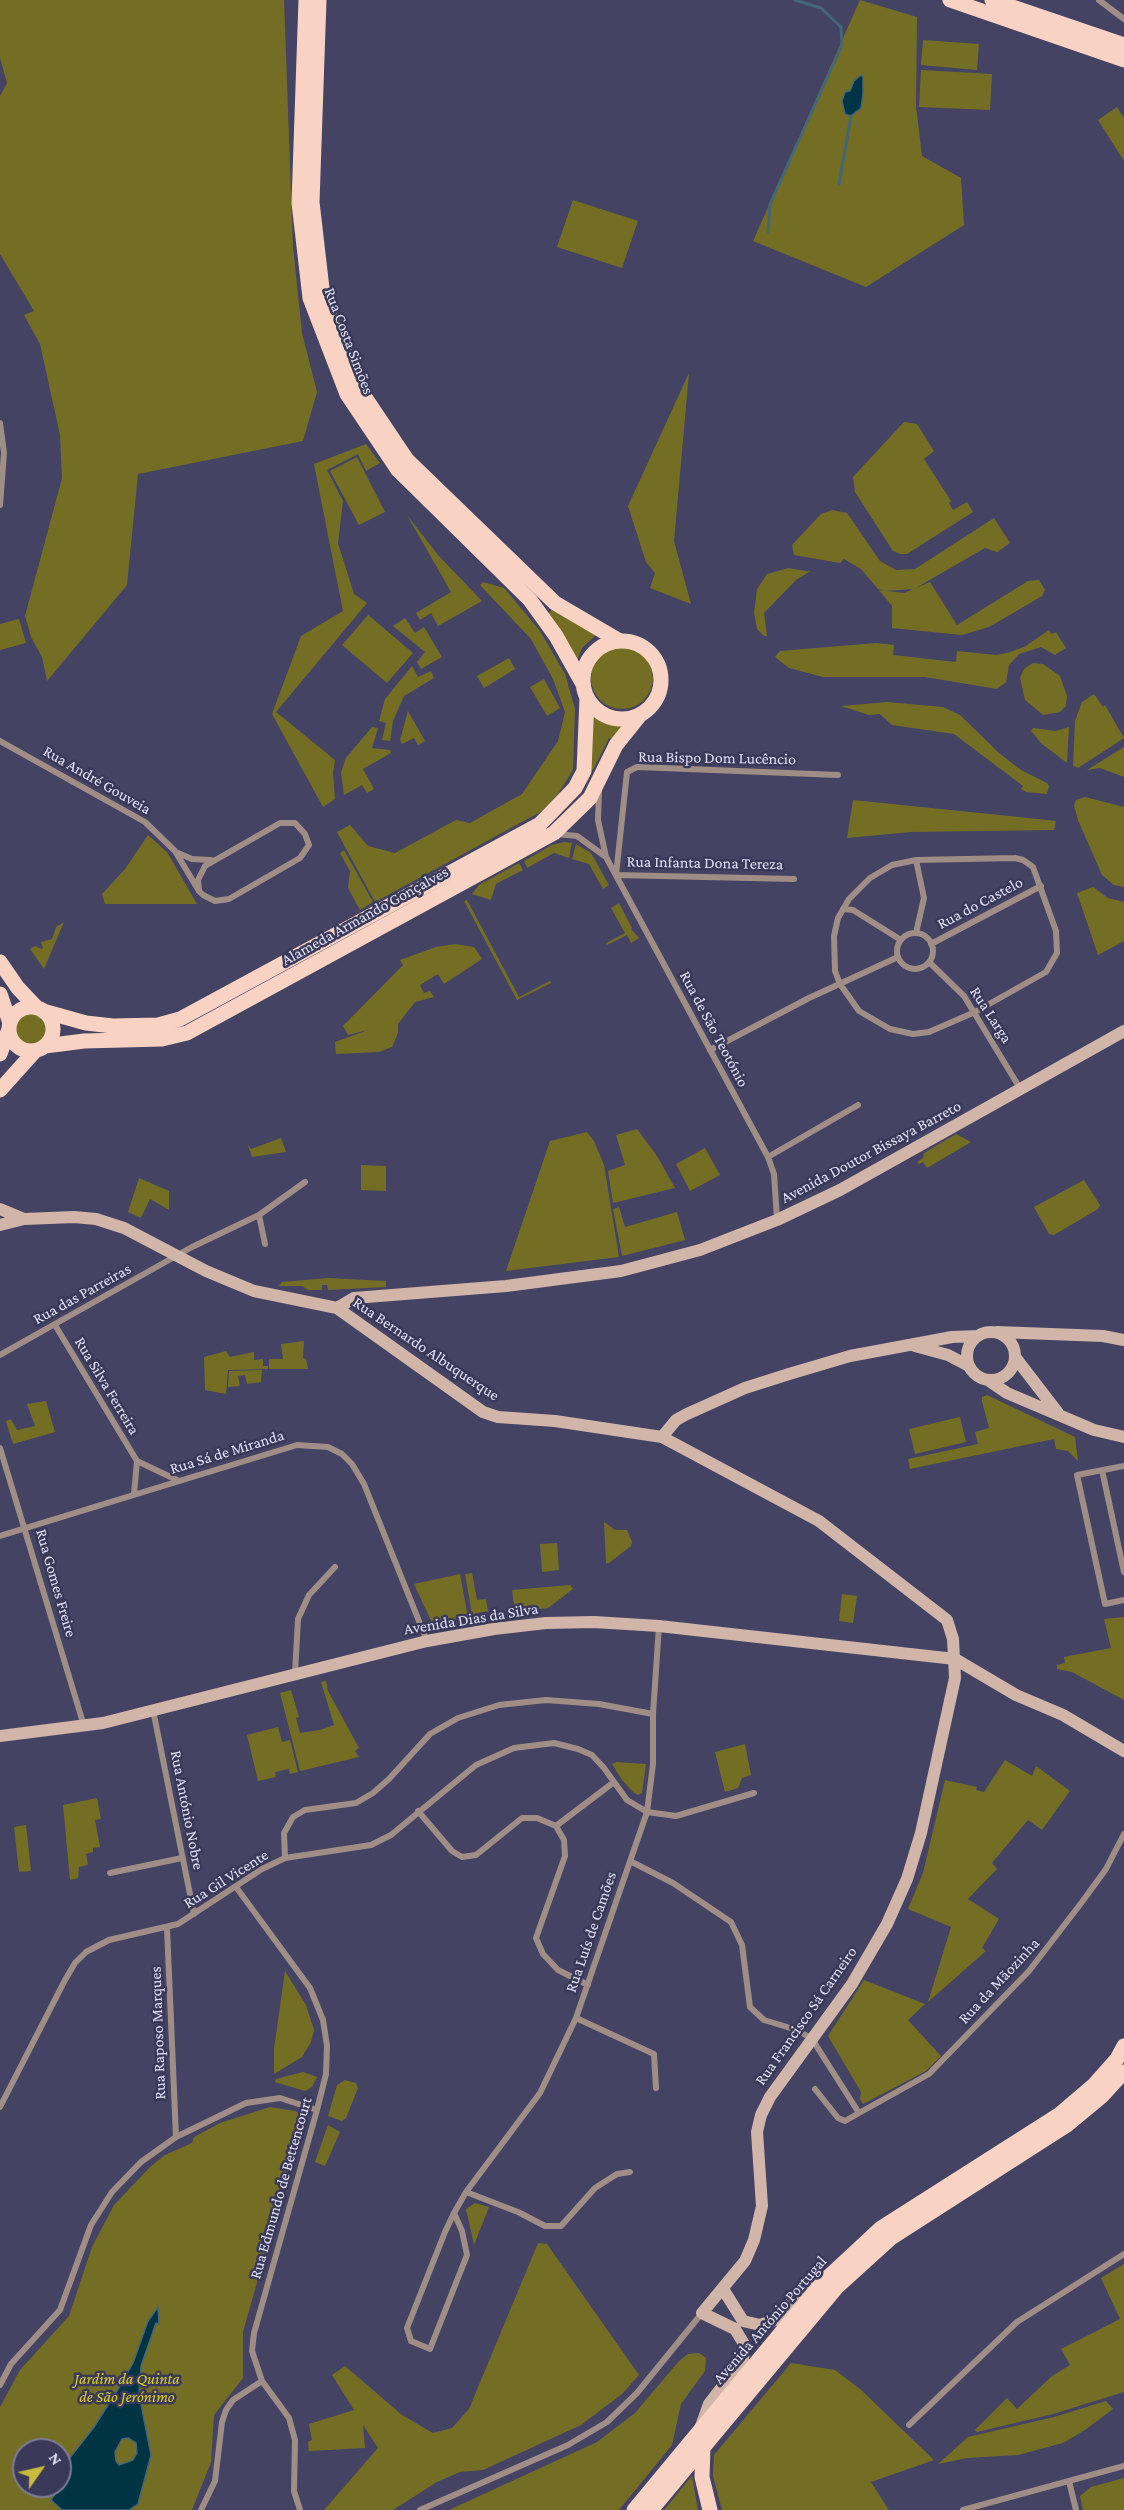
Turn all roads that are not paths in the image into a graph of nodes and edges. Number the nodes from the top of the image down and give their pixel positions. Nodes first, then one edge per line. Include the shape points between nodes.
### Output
1 (306, 0) edge
2 (319, 0) edge
3 (951, 0) edge
4 (992, 0) edge
5 (1099, 0) edge
6 (1124, 19) edge
7 (1124, 45) edge
8 (1124, 60) edge
9 (0, 423) edge
10 (0, 505) edge
11 (618, 640) junction
12 (585, 691) junction
13 (640, 715) junction
14 (0, 741) edge
15 (838, 775) dead end
16 (599, 783) junction
17 (554, 834) junction
18 (175, 851) junction
19 (606, 857) junction
20 (212, 860) junction
21 (916, 860) junction
22 (616, 875) junction
23 (794, 879) dead end
24 (1041, 886) junction
25 (200, 891) junction
26 (843, 909) junction
27 (916, 933) junction
28 (901, 940) junction
29 (931, 944) junction
30 (898, 957) junction
31 (0, 962) edge
32 (929, 962) junction
33 (840, 984) junction
34 (0, 994) edge
35 (40, 1009) junction
36 (975, 1012) junction
37 (9, 1026) junction
38 (1124, 1030) edge
39 (40, 1048) junction
40 (710, 1050) junction
41 (0, 1054) edge
42 (0, 1090) edge
43 (1021, 1090) junction
44 (858, 1105) dead end
45 (768, 1157) junction
46 (305, 1182) dead end
47 (0, 1209) edge
48 (259, 1215) junction
49 (24, 1219) junction
50 (777, 1220) junction
51 (0, 1225) edge
52 (265, 1244) dead end
53 (177, 1256) junction
54 (337, 1308) junction
55 (55, 1325) junction
56 (993, 1332) junction
57 (1040, 1332) junction
58 (978, 1336) junction
59 (1124, 1340) edge
60 (911, 1344) junction
61 (1015, 1353) junction
62 (0, 1355) edge
63 (969, 1366) junction
64 (988, 1380) junction
65 (1059, 1414) junction
66 (662, 1437) junction
67 (1124, 1437) edge
68 (0, 1448) edge
69 (137, 1461) junction
70 (1124, 1466) edge
71 (1102, 1470) junction
72 (179, 1481) junction
73 (134, 1494) junction
74 (25, 1527) junction
75 (0, 1536) edge
76 (335, 1567) dead end
77 (1124, 1572) edge
78 (1124, 1600) edge
79 (659, 1626) junction
80 (428, 1641) junction
81 (955, 1659) junction
82 (295, 1673) junction
83 (153, 1710) junction
84 (653, 1714) junction
85 (84, 1726) junction
86 (0, 1736) edge
87 (1124, 1751) edge
88 (614, 1782) junction
89 (754, 1793) dead end
90 (418, 1811) junction
91 (647, 1812) junction
92 (556, 1826) junction
93 (1124, 1834) edge
94 (182, 1858) junction
95 (285, 1858) junction
96 (630, 1861) junction
97 (110, 1873) dead end
98 (236, 1887) junction
99 (194, 1914) junction
100 (167, 1928) junction
101 (588, 1985) junction
102 (576, 2018) junction
103 (812, 2039) junction
104 (1124, 2046) edge
105 (1124, 2072) edge
106 (1124, 2085) edge
107 (656, 2088) dead end
108 (815, 2089) dead end
109 (1102, 2096) junction
110 (0, 2108) edge
111 (317, 2110) junction
112 (859, 2113) junction
113 (176, 2137) junction
114 (630, 2172) dead end
115 (466, 2192) junction
116 (454, 2213) junction
117 (1124, 2254) edge
118 (824, 2281) junction
119 (723, 2289) junction
120 (702, 2313) junction
121 (262, 2381) junction
122 (0, 2385) edge
123 (909, 2426) dead end
124 (700, 2430) junction
125 (704, 2446) junction
126 (1124, 2466) edge
127 (1069, 2481) junction
128 (201, 2510) edge
129 (300, 2510) edge
130 (420, 2510) edge
131 (634, 2510) edge
132 (651, 2510) edge
133 (710, 2510) edge
134 (963, 2510) edge
135 (1076, 2510) edge

1 - 12 main road, Rua Costa Simões via 299,203 310,298 347,394 398,470 530,600 556,636
2 - 11 main road, Rua Costa Simões via 312,202 323,297 358,387 414,467 555,603
3 - 8 main road
4 - 7 main road
5 - 6 street
9 - 10 street via 4,453
11 - 12 main road via 595,650 583,672
11 - 13 main road via 645,648 660,668 659,694
12 - 13 main road via 594,708 616,719
12 - 35 main road, Alameda Armando Gonçalves via 584,771 575,788 540,824 180,1019 158,1025 113,1026 86,1023
13 - 16 main road, Alameda Armando Gonçalves via 616,745
14 - 18 street, Rua André Gouveia via 145,822
15 - 22 street, Rua Bispo Dom Lucêncio via 637,767 627,772
16 - 17 main road, Alameda Armando Gonçalves via 579,811
16 - 19 street via 598,820
17 - 19 street via 577,836
17 - 39 main road, Alameda Armando Gonçalves via 187,1033 151,1040 84,1041
18 - 20 street, Rua André Gouveia via 192,859
18 - 25 street, Rua André Gouveia
19 - 22 street, Rua de São Teotónio
20 - 25 street via 201,871 197,885
20 - 25 street via 280,823 295,823 309,844 300,858 229,898 215,901
21 - 24 street via 1023,860 1033,867
21 - 26 street via 892,866 870,878
21 - 27 street via 924,898
22 - 23 street, Rua Infanta Dona Tereza
22 - 40 street, Rua de São Teotónio
24 - 29 street, Rua do Castelo
24 - 36 street via 1056,931 1057,953 1053,962 1046,972
26 - 28 street via 853,910
26 - 33 street via 834,936 833,956
27 - 28 street
27 - 29 street
28 - 30 street
29 - 32 street
30 - 32 street via 908,968 916,969
30 - 33 street
31 - 35 main road via 18,988
32 - 36 street, Rua Larga via 946,976
33 - 36 street via 869,1019 913,1034 929,1032
33 - 40 street
34 - 37 main road
35 - 37 main road via 23,1008
35 - 39 main road via 52,1021 53,1028
36 - 43 street, Rua Larga
37 - 39 main road via 17,1046
37 - 41 main road
38 - 43 street, Avenida Doutor Bissaya Barreto
39 - 42 main road
40 - 45 street, Rua de São Teotónio
43 - 50 street, Avenida Doutor Bissaya Barreto via 840,1190
44 - 45 street
45 - 50 street, Rua de São Teotónio via 774,1174
46 - 48 street, Rua das Parreiras
47 - 49 street
48 - 52 street
48 - 53 street, Rua das Parreiras
49 - 51 street
49 - 53 street, Rua Bernardo Albuquerque via 96,1219 124,1228
50 - 54 street, Avenida Doutor Bissaya Barreto via 700,1251 621,1271 454,1291 354,1298
53 - 54 street, Rua Bernardo Albuquerque via 254,1291
53 - 55 street, Rua das Parreiras
54 - 66 street, Rua Bernardo Albuquerque via 483,1412
55 - 62 street, Rua das Parreiras
55 - 69 street, Rua Silva Ferreira
56 - 57 street
56 - 58 street
56 - 61 street via 1006,1337
57 - 59 street
57 - 61 street
58 - 60 street
58 - 63 street via 969,1346
60 - 63 street
60 - 66 street via 850,1356 745,1388 676,1420
61 - 64 street via 1010,1372
61 - 65 street
63 - 64 street via 980,1378
64 - 65 street via 1007,1393
65 - 67 street via 1094,1430
66 - 81 street, Rua Bernardo Albuquerque via 819,1521 947,1620
68 - 74 street, Rua Gomes Freire
69 - 72 street, Rua Silva Ferreira
69 - 73 street, Rua Silva Ferreira
70 - 71 street
71 - 77 street
71 - 78 street via 1077,1475 1105,1604
72 - 73 street, Rua Sá de Miranda
72 - 80 street, Rua Sá de Miranda via 297,1445 320,1445 342,1454 364,1484
73 - 74 street, Rua Sá de Miranda
74 - 75 street, Rua Sá de Miranda
74 - 85 street, Rua Gomes Freire
76 - 82 street via 309,1595 298,1619
79 - 80 street, Avenida Dias da Silva via 546,1623
79 - 81 street, Avenida Dias da Silva
79 - 84 street, Rua Luís de Camões
80 - 82 street, Avenida Dias da Silva
81 - 87 street via 1017,1695 1063,1714
81 - 103 street, Rua Francisco Sá Carneiro via 921,1833 907,1879 887,1924 852,1984
82 - 83 street, Avenida Dias da Silva
83 - 85 street, Avenida Dias da Silva
83 - 94 street, Rua António Nobre
84 - 91 street, Rua Luís de Camões via 653,1764
84 - 95 street via 546,1700 499,1705 458,1718 430,1734 374,1793 356,1803 305,1810 293,1817 284,1833
85 - 86 street, Avenida Dias da Silva
88 - 90 street, Rua Gil Vicente via 592,1755 578,1749 554,1743 514,1748 476,1765
88 - 91 street, Rua Gil Vicente via 627,1800
88 - 92 street
89 - 91 street via 676,1816
90 - 92 street via 452,1851 462,1857 476,1855 522,1818 537,1818
90 - 95 street, Rua Gil Vicente via 371,1845
91 - 96 street, Rua Luís de Camões
92 - 101 street via 564,1840 565,1856 536,1938 543,1954 558,1970
93 - 112 street, Rua da Mãozinha via 1094,1886 1029,1971 929,2074
94 - 97 street
94 - 99 street, Rua António Nobre
95 - 98 street, Rua Gil Vicente
96 - 101 street, Rua Luís de Camões
96 - 103 street via 673,1883 731,1922 742,1945 750,2007 764,2020
98 - 99 street, Rua Gil Vicente
98 - 111 street, Rua Edmundo de Bettencourt via 299,1971 318,2004 327,2046 326,2074
99 - 100 street, Rua Gil Vicente
100 - 110 street, Rua Gil Vicente via 110,1940 86,1952 75,1963
100 - 113 street, Rua Raposo Marques
101 - 102 street, Rua Luís de Camões
102 - 107 street via 654,2054
102 - 115 street, Rua Luís de Camões via 540,2093
103 - 112 street
103 - 119 street, Rua Francisco Sá Carneiro via 761,2115 757,2132 762,2206 758,2228 745,2261
104 - 118 main road, Avenida António Portugal via 1094,2085 1060,2114 881,2228
105 - 109 main road, Avenida António Portugal
106 - 109 street
108 - 112 street, Rua da Mãozinha via 838,2118 845,2121
109 - 125 main road, Avenida António Portugal via 1067,2126 891,2238 837,2287
111 - 113 street via 280,2098 246,2103
111 - 121 street, Rua Edmundo de Bettencourt via 254,2333 252,2351
113 - 122 street via 141,2162 112,2192 91,2225 60,2310 11,2364
114 - 115 street via 617,2174 595,2188 561,2226 545,2226
115 - 116 street, Rua Luís de Camões
116 - 116 street, Rua Luís de Camões via 407,2328 411,2341 430,2349 467,2255
117 - 123 street via 1017,2322
118 - 119 street via 801,2291 778,2319 760,2325 743,2321
118 - 124 main road, Avenida António Portugal
119 - 120 street, Rua Francisco Sá Carneiro
120 - 124 street via 735,2329 744,2344 744,2353 709,2404
120 - 130 street via 638,2393 606,2422 568,2445
121 - 128 street via 233,2400 226,2410 215,2481
121 - 129 street, Rua Edmundo de Bettencourt via 289,2418 295,2440 294,2491
124 - 131 main road, Avenida António Portugal
125 - 132 main road, Avenida António Portugal
125 - 133 main road via 702,2477
126 - 127 street
127 - 134 street
127 - 135 street

